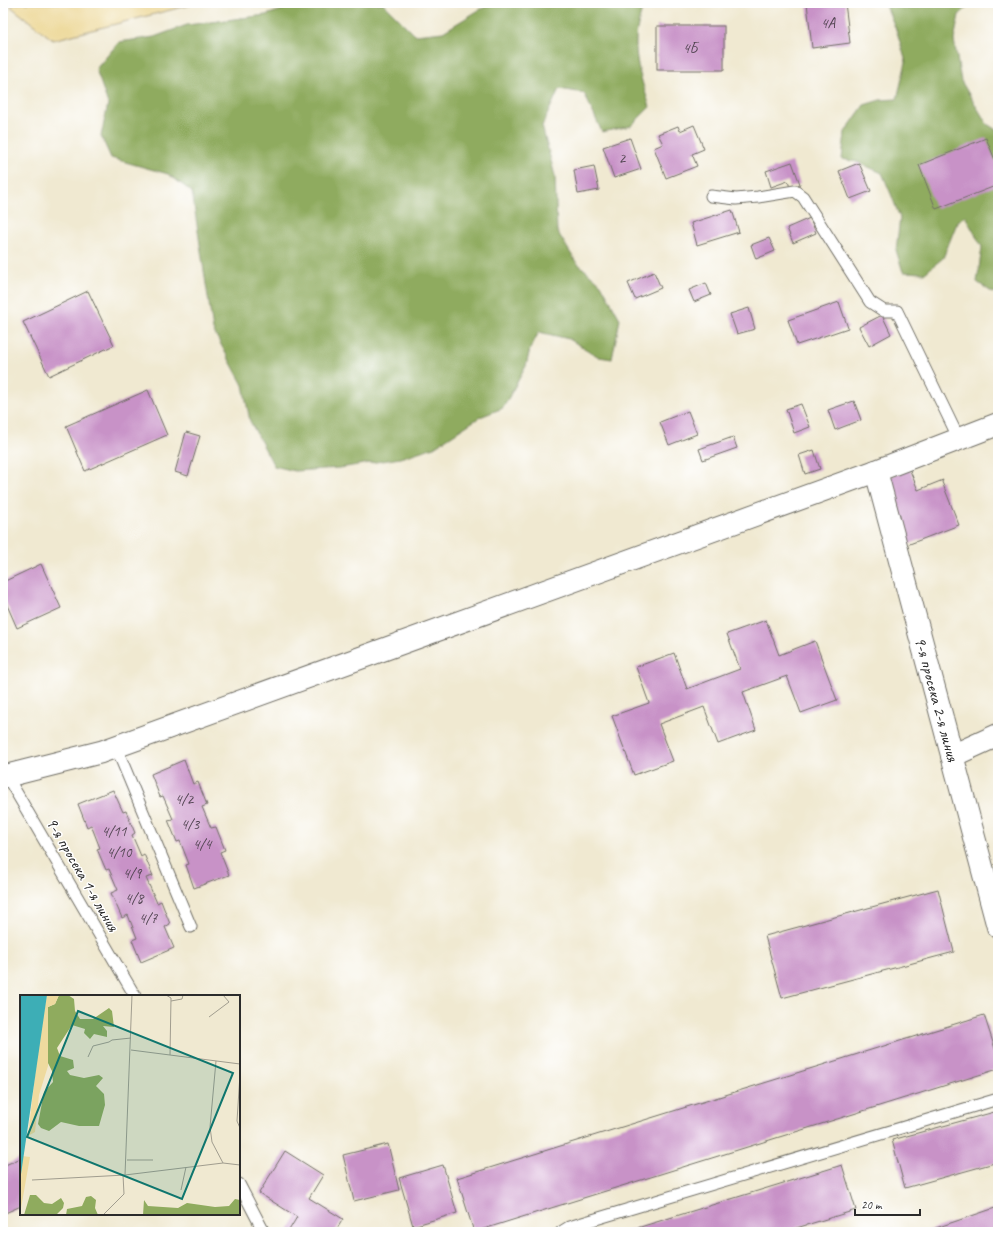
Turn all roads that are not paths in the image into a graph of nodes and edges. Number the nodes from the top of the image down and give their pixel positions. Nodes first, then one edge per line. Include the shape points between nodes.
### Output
1 (711, 196) dead end
2 (998, 424) edge
3 (959, 439) junction
4 (876, 471) junction
5 (998, 735) edge
6 (116, 747) junction
7 (952, 756) junction
8 (5, 772) edge
9 (998, 927) edge
10 (191, 928) dead end
11 (134, 995) edge
12 (998, 1099) edge
13 (240, 1186) edge
14 (264, 1232) edge
15 (561, 1232) edge

1 - 3 lane via 736,199 795,191 803,197 870,302 884,311 897,311
2 - 3 street
3 - 4 street
4 - 6 street
4 - 7 street, 9-я просека 2-я линия
5 - 7 street
6 - 8 street
6 - 10 lane
7 - 9 street, 9-я просека 2-я линия
8 - 11 lane, 9-я просека 1-я линия
12 - 15 lane via 569,1227
13 - 14 lane

